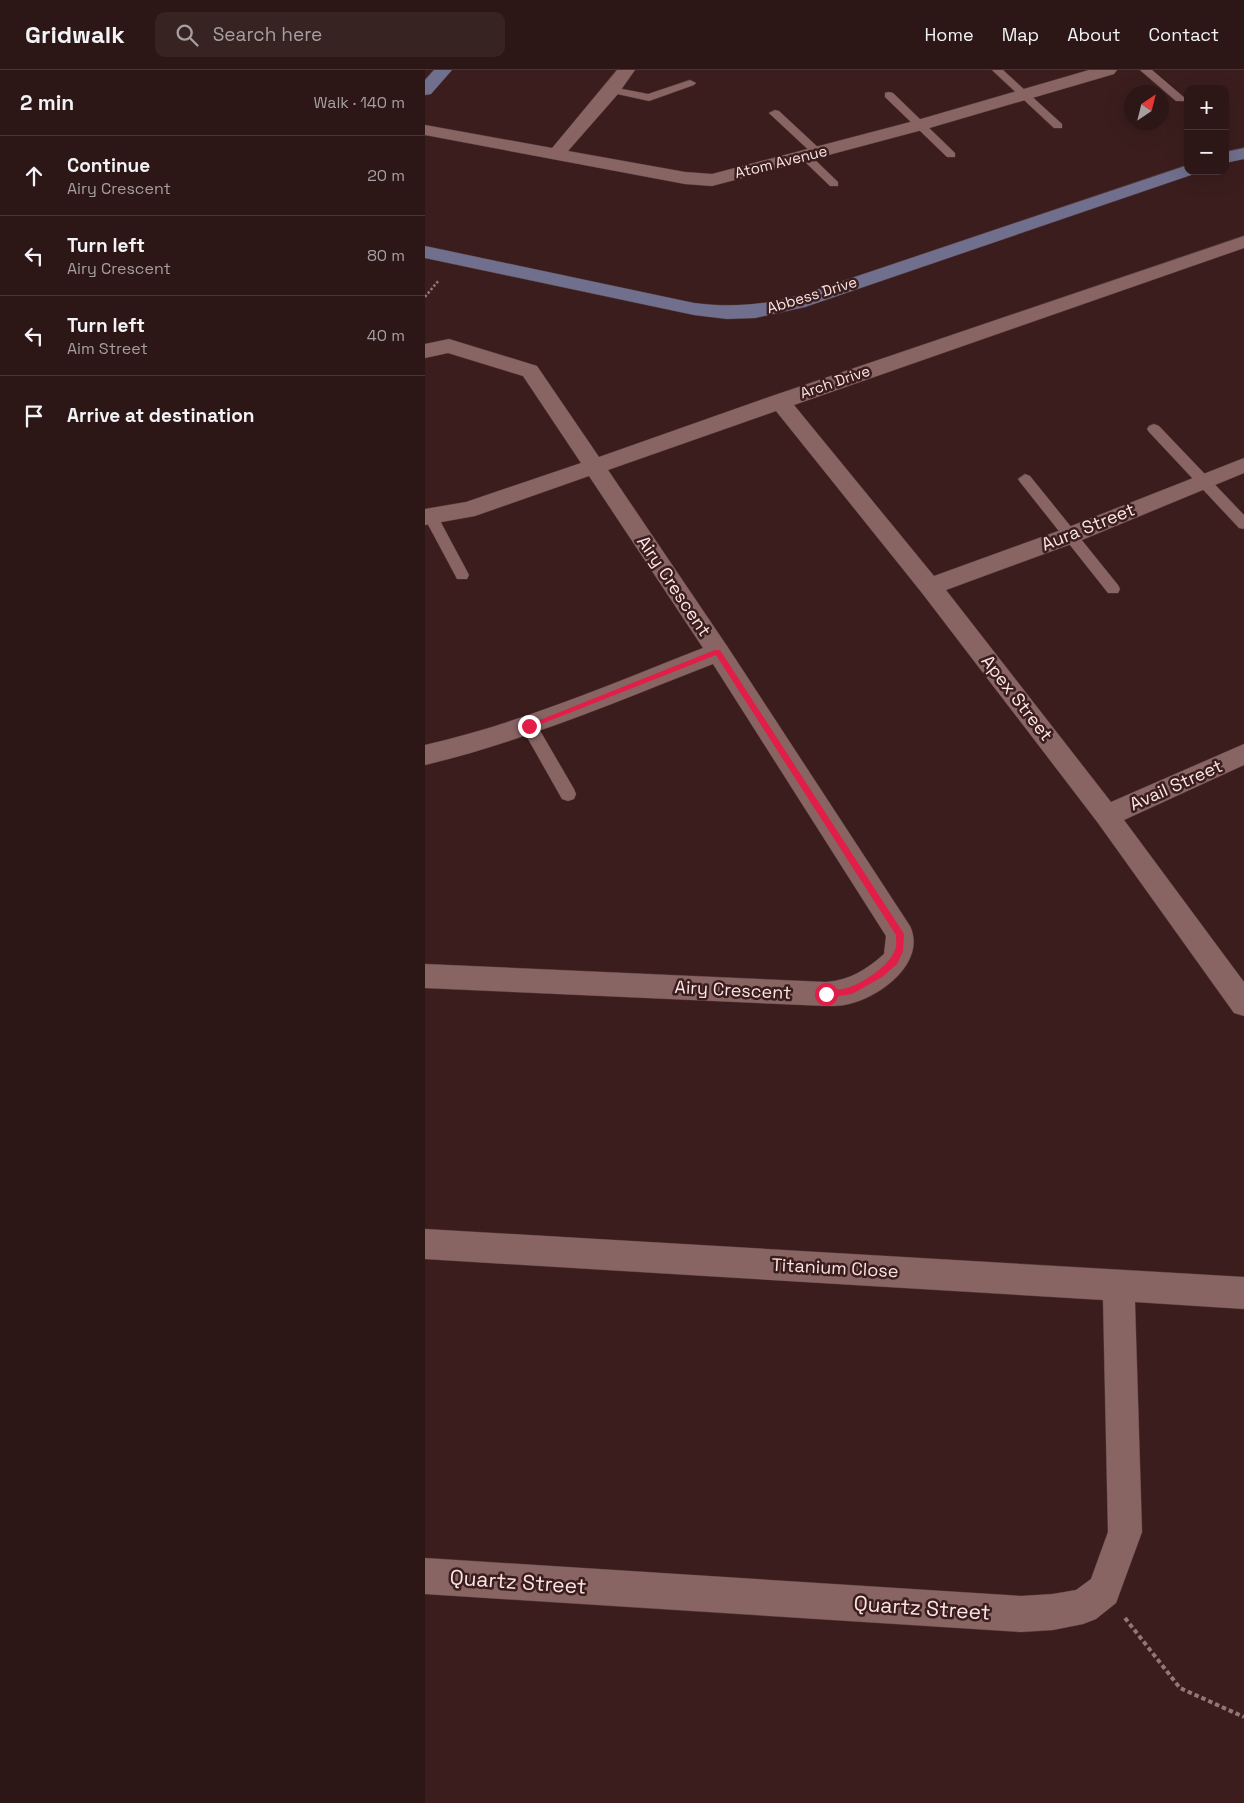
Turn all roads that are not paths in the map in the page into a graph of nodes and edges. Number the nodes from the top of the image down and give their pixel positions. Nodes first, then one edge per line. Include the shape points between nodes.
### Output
1 (443, 70) edge
2 (625, 70) edge
3 (997, 70) edge
4 (1108, 70) edge
5 (1145, 70) edge
6 (690, 82) dead end
7 (425, 90) edge
8 (612, 90) junction
9 (1024, 94) junction
10 (889, 95) dead end
11 (1180, 99) dead end
12 (775, 113) dead end
13 (920, 126) junction
14 (1058, 126) dead end
15 (425, 130) edge
16 (1244, 152) edge
17 (556, 154) junction
18 (812, 155) junction
19 (951, 155) dead end
20 (1229, 157) edge
21 (1184, 171) edge
22 (834, 184) dead end
23 (1244, 242) edge
24 (425, 252) edge
25 (425, 351) edge
26 (779, 401) junction
27 (1154, 429) dead end
28 (1244, 465) edge
29 (595, 466) junction
30 (1025, 479) dead end
31 (1203, 481) junction
32 (428, 517) edge
33 (1244, 524) edge
34 (1069, 536) junction
35 (461, 575) dead end
36 (930, 587) junction
37 (1113, 589) dead end
38 (718, 652) junction
39 (529, 726) junction
40 (1244, 754) edge
41 (425, 755) edge
42 (568, 794) dead end
43 (1107, 816) junction
44 (425, 976) edge
45 (1244, 1004) edge
46 (425, 1244) edge
47 (1119, 1284) junction
48 (1244, 1293) edge
49 (425, 1576) edge

1 - 7 street
2 - 8 street
3 - 9 lane
4 - 9 street, Atom Avenue
5 - 11 lane
6 - 8 lane via 649,98
8 - 17 street
9 - 13 street, Atom Avenue
9 - 14 lane
10 - 13 lane
12 - 18 lane
13 - 18 street, Atom Avenue
13 - 19 lane
15 - 17 street, Atom Avenue
16 - 20 street
17 - 18 street, Atom Avenue via 702,181
18 - 22 lane
21 - 24 street, Abbess Drive via 798,302 739,314 694,309
23 - 26 street, Arch Drive
25 - 29 street, Airy Crescent via 449,346 530,371
26 - 29 street, Arch Drive
26 - 36 street, Apex Street
27 - 31 lane
28 - 31 street, Aura Street
29 - 32 street, Arch Drive via 467,510
29 - 38 street, Airy Crescent
30 - 34 lane
31 - 33 lane
31 - 34 street, Aura Street
32 - 35 lane
34 - 36 street, Aura Street
34 - 37 lane
36 - 43 street, Apex Street
38 - 39 street
38 - 44 street, Airy Crescent via 900,934 900,949 894,962 849,992 826,994
39 - 41 street
39 - 42 lane
40 - 43 street, Avail Street
43 - 45 street, Apex Street
46 - 47 street, Titanium Close
47 - 48 street, Titanium Close
47 - 49 street, Quartz Street via 1125,1532 1104,1591 1083,1606 1021,1614

